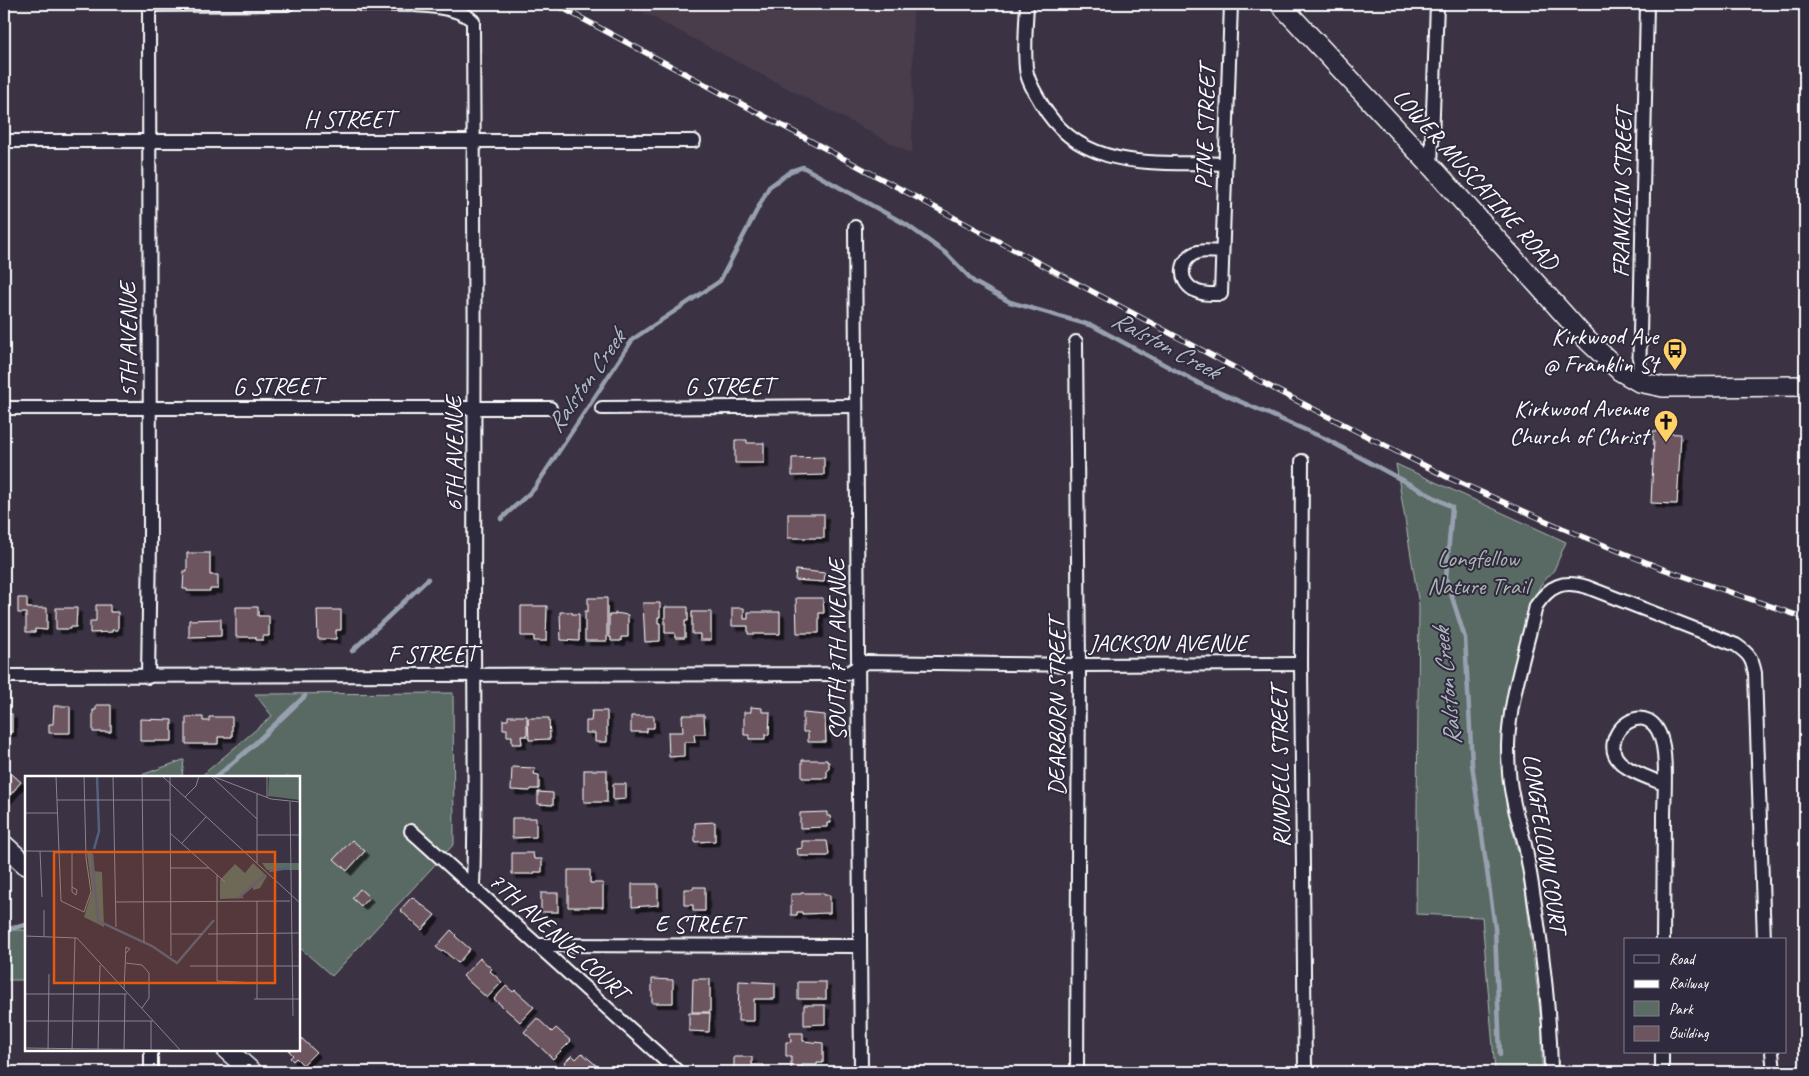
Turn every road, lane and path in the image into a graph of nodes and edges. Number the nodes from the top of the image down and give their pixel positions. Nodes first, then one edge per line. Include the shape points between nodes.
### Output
1 (288, 4) edge
2 (360, 4) edge
3 (1027, 4) edge
4 (1231, 4) edge
5 (1280, 4) edge
6 (1437, 4) edge
7 (1647, 4) edge
8 (149, 5) edge
9 (474, 140) junction
10 (4, 141) edge
11 (149, 141) junction
12 (694, 142) dead end
13 (1224, 164) junction
14 (1431, 166) junction
15 (855, 227) dead end
16 (1222, 252) dead end
17 (1076, 342) dead end
18 (1639, 382) junction
19 (1805, 386) edge
20 (856, 406) junction
21 (475, 407) junction
22 (4, 408) edge
23 (150, 408) junction
24 (550, 408) dead end
25 (602, 408) dead end
26 (1302, 461) dead end
27 (1301, 664) junction
28 (1078, 665) junction
29 (858, 668) junction
30 (474, 675) junction
31 (4, 676) edge
32 (148, 677) junction
33 (1664, 784) junction
34 (411, 830) dead end
35 (4, 845) edge
36 (25, 864) edge
37 (473, 887) junction
38 (1663, 938) edge
39 (1764, 938) edge
40 (539, 945) junction
41 (860, 946) junction
42 (151, 1051) edge
43 (228, 1051) edge
44 (1662, 1054) edge
45 (1772, 1054) edge
46 (151, 1072) edge
47 (252, 1072) edge
48 (678, 1072) edge
49 (861, 1072) edge
50 (1077, 1072) edge
51 (1305, 1072) edge
52 (1550, 1072) edge
53 (1662, 1072) edge
54 (1774, 1072) edge

1 - 8 street
2 - 9 street, 6TH AVENUE via 449,6 469,15 473,21
3 - 13 street via 1026,70 1030,83 1049,117 1074,140 1123,160
4 - 13 street, PINE STREET
5 - 14 main road, LOWER MUSCATINE ROAD
6 - 14 street
7 - 18 street, FRANKLIN STREET
8 - 11 street, 5TH AVENUE
9 - 11 street, H STREET
9 - 12 street, H STREET
9 - 21 street, 6TH AVENUE
10 - 11 street, H STREET
11 - 23 street, 5TH AVENUE
13 - 16 street, PINE STREET
14 - 18 main road, LOWER MUSCATINE ROAD via 1588,340 1620,371
15 - 20 street, SOUTH 7TH AVENUE
17 - 28 street, DEARBORN STREET
18 - 19 main road via 1663,387
20 - 25 street, G STREET
20 - 29 street, SOUTH 7TH AVENUE
21 - 23 street, G STREET
21 - 24 street, G STREET
21 - 30 street, 6TH AVENUE
22 - 23 street, G STREET
23 - 32 street, 5TH AVENUE
26 - 27 street, RUNDELL STREET
27 - 28 street, JACKSON AVENUE
27 - 51 street, RUNDELL STREET
28 - 29 street, JACKSON AVENUE via 866,662
28 - 50 street, DEARBORN STREET
29 - 30 street, F STREET via 846,674
29 - 41 street, SOUTH 7TH AVENUE
30 - 32 street, F STREET
30 - 37 street, 6TH AVENUE via 476,810
31 - 32 street, F STREET
33 - 33 street via 1661,735 1656,726 1647,721 1629,720 1617,733 1615,742 1620,762
33 - 38 street
34 - 37 street, 7TH AVENUE COURT
35 - 36 main road
37 - 40 street, 7TH AVENUE COURT
39 - 52 street, LONGFELLOW COURT via 1752,659 1736,645 1587,587 1564,584 1552,588 1536,606 1515,693 1508,744 1513,800 1530,872 1550,1025
40 - 41 street, E STREET
40 - 48 street, 7TH AVENUE COURT
41 - 49 street, SOUTH 7TH AVENUE
42 - 46 street
43 - 47 main road
44 - 53 street
45 - 54 street

